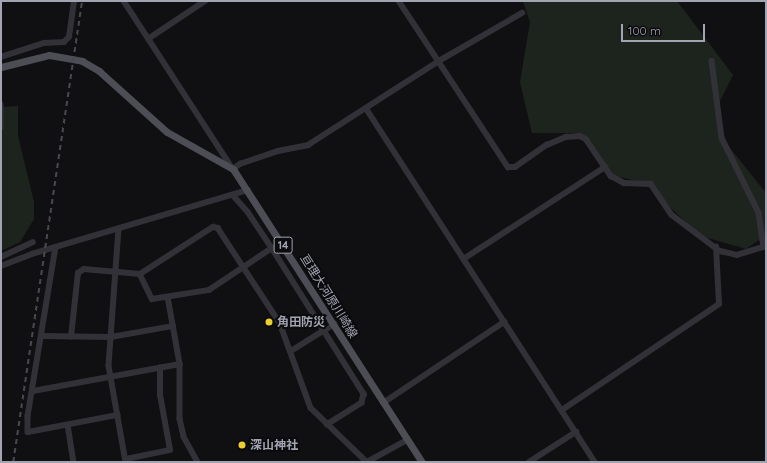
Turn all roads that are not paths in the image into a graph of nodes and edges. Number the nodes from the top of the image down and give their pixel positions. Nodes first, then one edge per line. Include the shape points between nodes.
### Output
1 (74, 1) edge
2 (124, 1) edge
3 (205, 1) edge
4 (399, 1) edge
5 (522, 13) dead end
6 (148, 39) junction
7 (1, 57) edge
8 (712, 60) dead end
9 (439, 61) junction
10 (1, 67) edge
11 (1, 104) edge
12 (366, 108) junction
13 (1, 127) edge
14 (605, 167) junction
15 (233, 170) junction
16 (242, 192) junction
17 (119, 229) junction
18 (33, 242) dead end
19 (716, 247) junction
20 (765, 247) edge
21 (54, 248) junction
22 (272, 248) junction
23 (1, 257) edge
24 (465, 258) junction
25 (1, 266) edge
26 (244, 268) junction
27 (117, 272) junction
28 (140, 274) junction
29 (168, 297) junction
30 (504, 322) junction
31 (334, 324) junction
32 (173, 326) junction
33 (325, 330) junction
34 (42, 336) junction
35 (71, 337) junction
36 (111, 337) junction
37 (291, 351) junction
38 (180, 364) junction
39 (160, 368) junction
40 (110, 377) junction
41 (32, 392) junction
42 (383, 403) junction
43 (562, 410) junction
44 (117, 415) junction
45 (68, 425) junction
46 (327, 425) junction
47 (576, 432) junction
48 (407, 440) junction
49 (375, 460) edge
50 (126, 461) edge
51 (74, 462) edge
52 (198, 462) edge
53 (367, 462) edge
54 (422, 462) edge
55 (529, 462) edge
56 (595, 462) edge

1 - 7 street via 69,37 64,42 44,44
2 - 6 street
3 - 6 street
4 - 9 street
5 - 9 street
6 - 15 street
8 - 20 street via 722,138 759,213
9 - 12 street
9 - 14 street via 508,167 515,167 547,145 566,137 580,136 586,139
10 - 15 main road, 亘理大河原川崎線 / 14 via 36,56 73,58 99,71 167,132
11 - 13 street
12 - 15 street via 308,144 240,164
12 - 24 street
14 - 19 street via 611,176 624,183 651,184 672,215
14 - 24 street
15 - 16 main road, 亘理大河原川崎線 / 14
16 - 17 street
16 - 22 street
16 - 31 main road, 亘理大河原川崎線 / 14
17 - 21 street
17 - 27 street
18 - 23 street
19 - 20 street via 733,256
19 - 43 street via 719,304
21 - 25 street
21 - 34 street
22 - 26 street
22 - 33 street
24 - 30 street
26 - 28 street via 218,228 213,227
26 - 29 street via 213,289
26 - 37 street via 280,323
27 - 28 street
27 - 35 street via 84,269 78,273
27 - 36 street
28 - 29 street via 152,300
29 - 32 street
30 - 42 street
30 - 43 street
31 - 33 street
31 - 42 main road, 亘理大河原川崎線 / 14
32 - 36 street
32 - 38 street
33 - 37 street
33 - 46 street via 365,398 362,403
34 - 35 street
34 - 41 street
35 - 36 street
36 - 40 street
37 - 46 street via 311,408
38 - 39 street
38 - 52 street via 180,419 184,437
39 - 40 street
39 - 50 street via 160,395 170,450
40 - 41 street
40 - 44 street
41 - 45 street via 28,432
42 - 48 main road, 亘理大河原川崎線 / 14
43 - 47 street
44 - 45 street
44 - 50 street
45 - 51 street
46 - 53 street
47 - 55 street
47 - 56 street
48 - 49 street
48 - 54 main road, 亘理大河原川崎線 / 14
49 - 53 street

